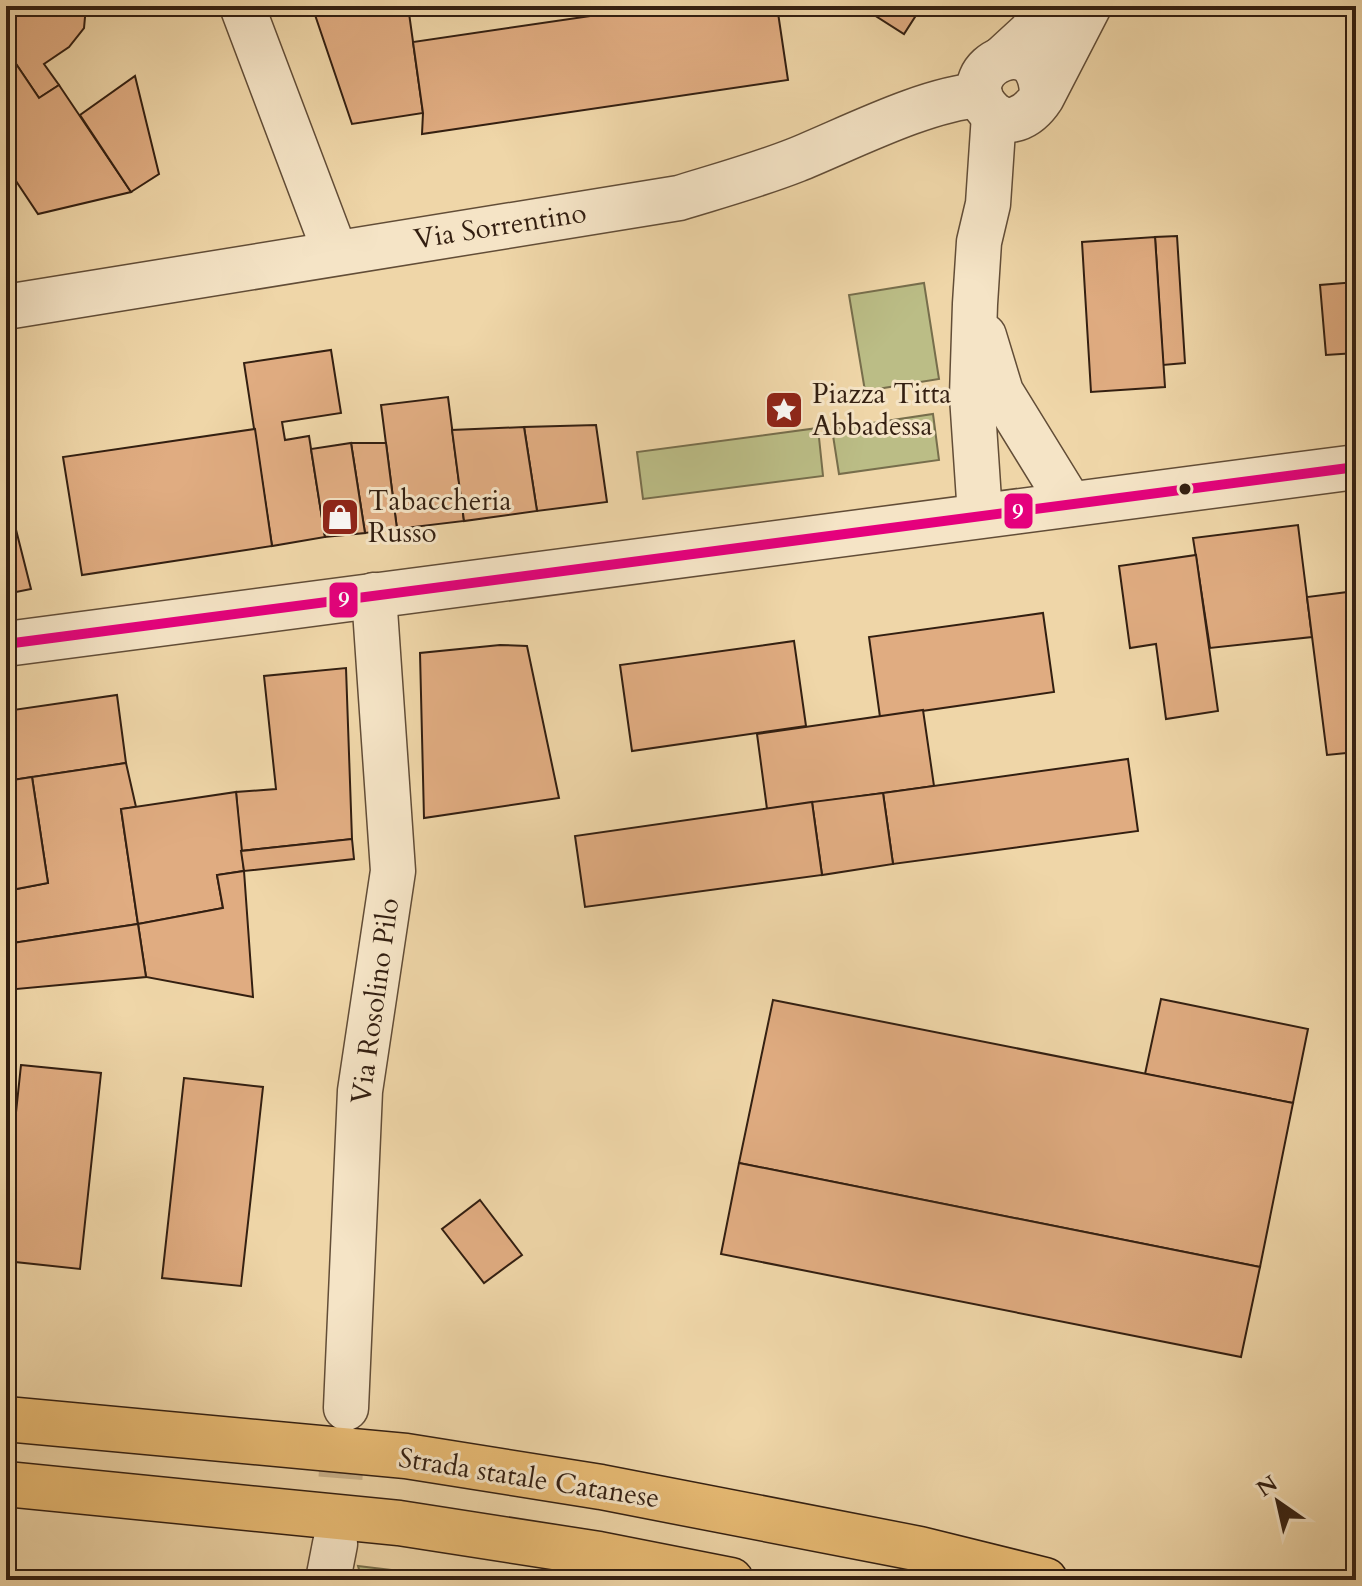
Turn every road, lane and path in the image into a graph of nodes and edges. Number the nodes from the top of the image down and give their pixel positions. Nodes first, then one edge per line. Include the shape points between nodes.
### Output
1 (242, 6) edge
2 (1053, 6) edge
3 (1089, 6) edge
4 (1012, 105) junction
5 (335, 252) junction
6 (975, 304) junction
7 (6, 307) edge
8 (1356, 467) edge
9 (1070, 504) junction
10 (980, 515) junction
11 (374, 595) junction
12 (6, 644) edge
13 (346, 1408) tunnel mouth
14 (6, 1419) edge
15 (6, 1484) edge
16 (731, 1580) edge
17 (1045, 1580) edge

1 - 5 street
2 - 4 street via 1029,34 989,65 981,79
3 - 4 street
4 - 5 street, Via Sorrentino via 958,97 782,166 679,198
4 - 6 street via 979,242
5 - 7 street, Via Sorrentino
6 - 9 street via 1001,392
6 - 10 street via 972,396
8 - 9 street
9 - 10 street
10 - 11 street
11 - 12 street
11 - 13 street, Via Rosolino Pilo via 393,871 360,1091
14 - 17 main road, Strada statale Catanese via 406,1456 616,1490 920,1549
15 - 16 main road via 399,1523

